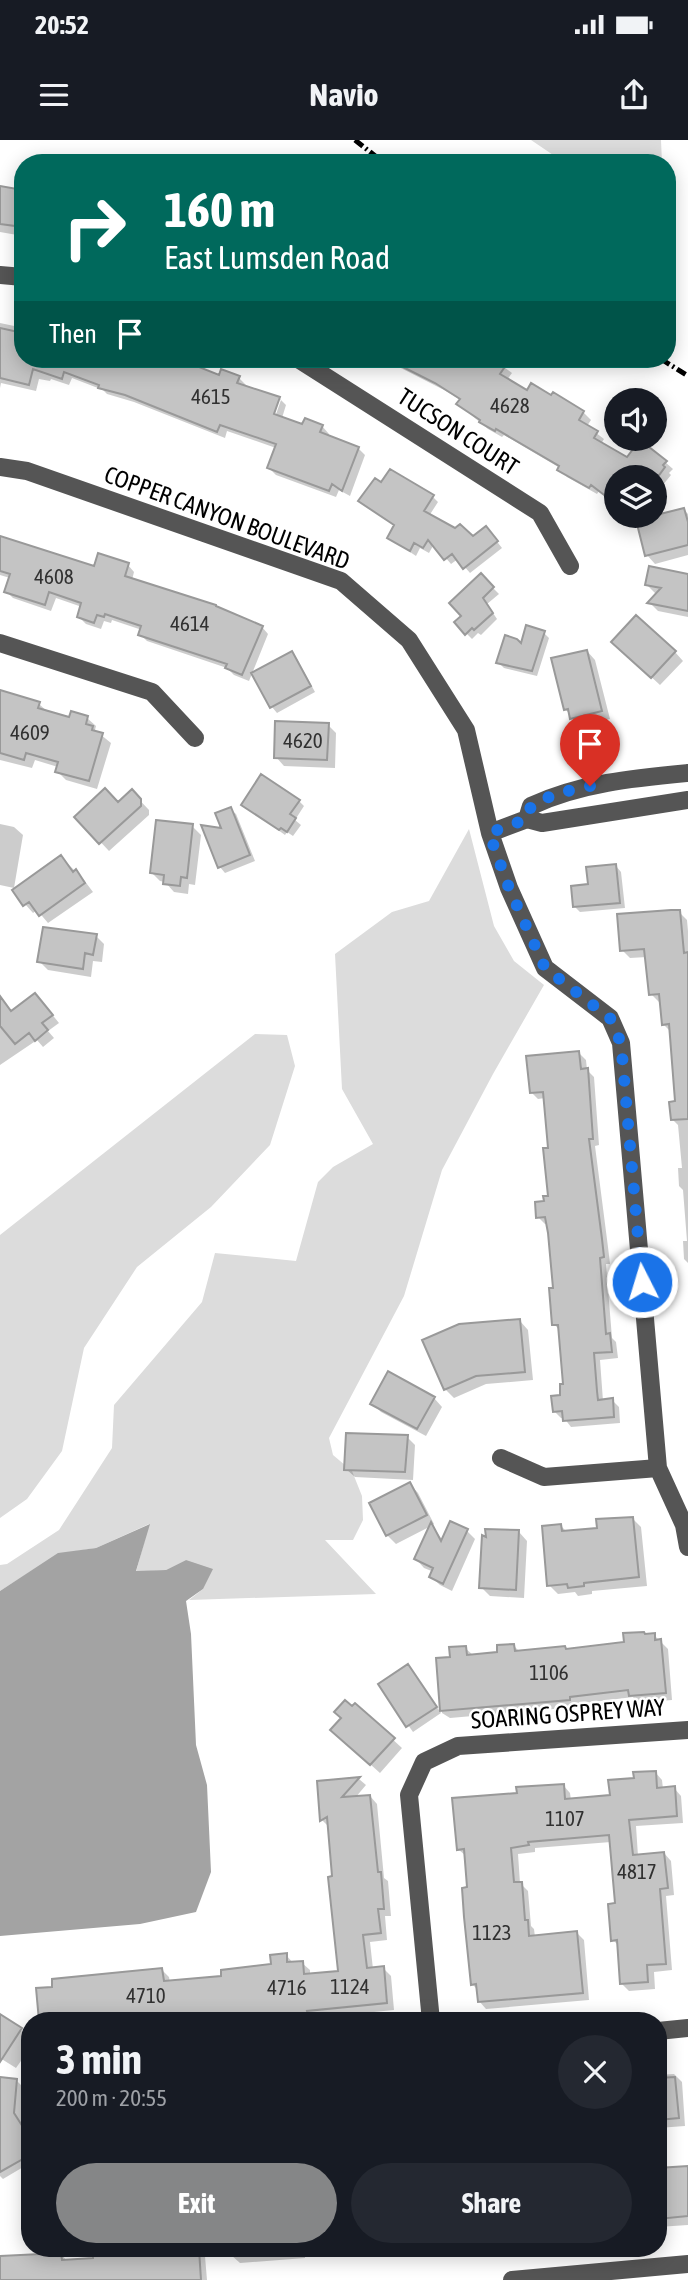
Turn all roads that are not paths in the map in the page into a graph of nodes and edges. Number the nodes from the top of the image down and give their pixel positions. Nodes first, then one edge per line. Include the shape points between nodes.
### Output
1 (312, 368) edge
2 (0, 467) edge
3 (570, 566) dead end
4 (0, 643) edge
5 (195, 738) dead end
6 (688, 772) edge
7 (688, 800) edge
8 (527, 819) junction
9 (489, 833) junction
10 (501, 1458) dead end
11 (658, 1468) junction
12 (688, 1547) edge
13 (688, 1730) edge
14 (430, 2012) edge
15 (688, 2028) edge
16 (667, 2030) edge
17 (688, 2264) edge
18 (512, 2280) edge

1 - 3 street, TUCSON COURT via 540,513
2 - 9 street, COPPER CANYON BOULEVARD via 27,471 341,581 409,640 466,730
4 - 5 street via 152,692
6 - 8 street via 555,794 531,806
7 - 8 street via 542,823
8 - 9 street
9 - 11 street, COPPER CANYON BOULEVARD via 545,968 610,1018 621,1043
10 - 11 street via 544,1477
11 - 12 street, COPPER CANYON BOULEVARD via 684,1525
13 - 14 street, SOARING OSPREY WAY via 458,1746 424,1762 409,1795
15 - 16 street
17 - 18 street

